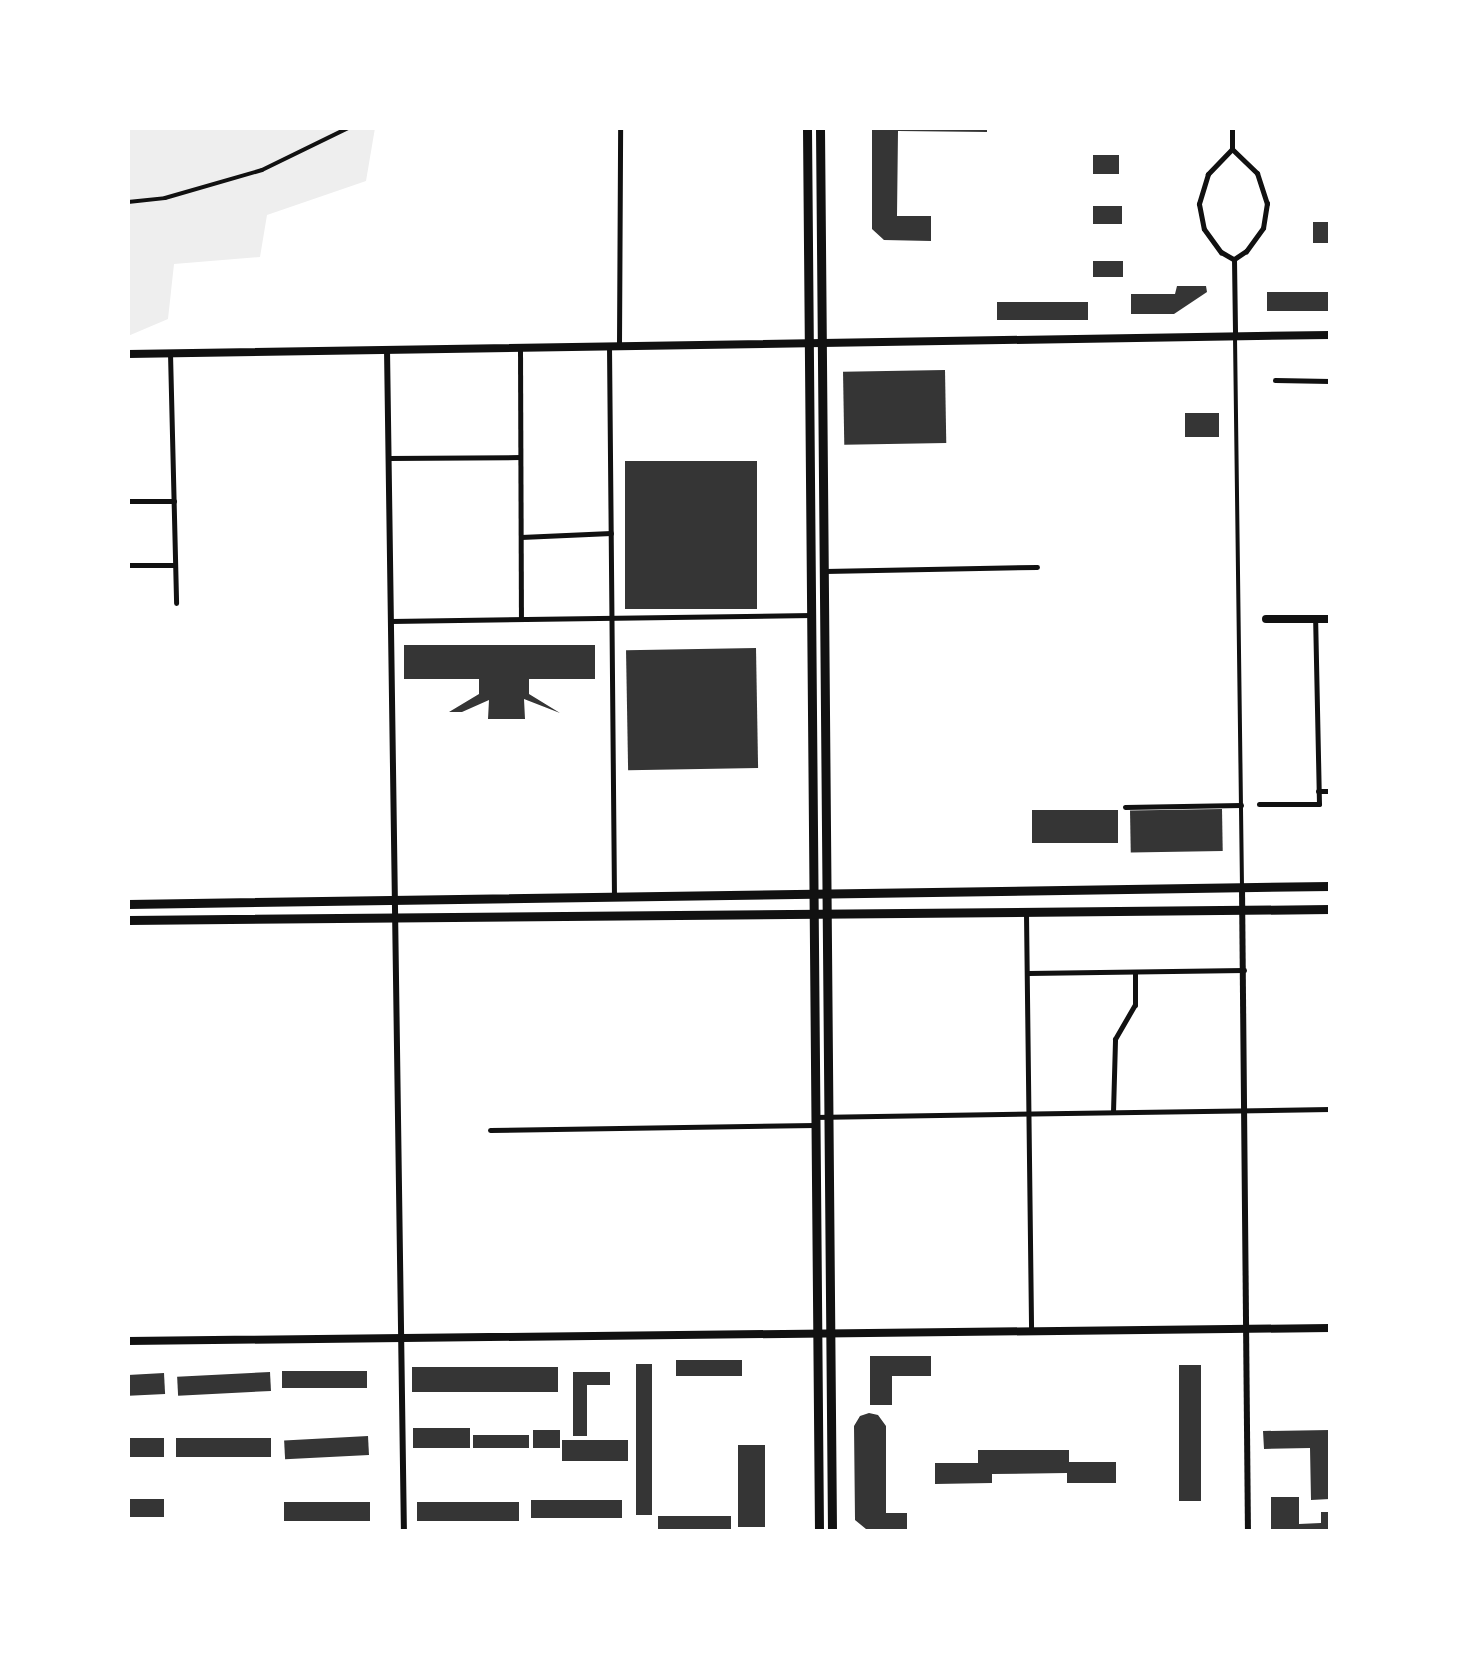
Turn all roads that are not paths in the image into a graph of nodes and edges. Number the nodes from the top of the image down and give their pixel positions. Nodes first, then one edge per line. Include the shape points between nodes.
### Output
1 (348, 128) edge
2 (620, 128) edge
3 (807, 128) edge
4 (820, 128) edge
5 (1232, 128) edge
6 (1232, 149) junction
7 (128, 202) edge
8 (1234, 259) junction
9 (1330, 335) edge
10 (1235, 336) junction
11 (808, 342) junction
12 (824, 342) junction
13 (614, 346) junction
14 (520, 347) junction
15 (386, 349) junction
16 (170, 353) junction
17 (128, 354) edge
18 (1275, 380) dead end
19 (1330, 380) edge
20 (520, 456) junction
21 (388, 458) junction
22 (128, 501) edge
23 (174, 501) junction
24 (611, 533) junction
25 (520, 536) junction
26 (128, 566) edge
27 (175, 566) junction
28 (1037, 567) dead end
29 (824, 571) junction
30 (176, 603) dead end
31 (826, 614) junction
32 (809, 615) junction
33 (612, 618) junction
34 (521, 619) junction
35 (1266, 619) dead end
36 (1315, 619) junction
37 (1330, 619) edge
38 (390, 620) junction
39 (1318, 791) junction
40 (1330, 791) edge
41 (1260, 804) dead end
42 (1241, 805) junction
43 (1125, 807) dead end
44 (1330, 886) edge
45 (1242, 887) junction
46 (826, 893) junction
47 (810, 894) junction
48 (614, 896) junction
49 (394, 899) junction
50 (128, 904) edge
51 (1243, 910) junction
52 (1330, 910) edge
53 (1026, 911) junction
54 (826, 912) junction
55 (811, 914) junction
56 (394, 918) junction
57 (128, 920) edge
58 (1244, 970) junction
59 (1135, 972) junction
60 (1028, 973) junction
61 (1245, 1110) junction
62 (1330, 1110) edge
63 (1114, 1112) junction
64 (1029, 1114) junction
65 (829, 1116) junction
66 (814, 1121) junction
67 (490, 1130) dead end
68 (1330, 1328) edge
69 (1247, 1329) junction
70 (1031, 1331) junction
71 (832, 1332) junction
72 (818, 1333) junction
73 (401, 1338) junction
74 (128, 1341) edge
75 (404, 1532) edge
76 (819, 1532) edge
77 (832, 1532) edge
78 (1248, 1532) edge

1 - 7 street via 262,170
2 - 13 street
3 - 11 main road
4 - 12 main road
5 - 6 street
6 - 8 street via 1257,173 1267,203 1255,242
6 - 8 street via 1208,174 1199,204 1212,242
8 - 10 street
9 - 10 main road
10 - 12 main road
10 - 42 street
11 - 12 main road
11 - 13 main road
11 - 32 main road
12 - 29 main road
13 - 14 main road
13 - 24 street
14 - 15 main road
14 - 20 street
15 - 16 main road
15 - 21 street
16 - 17 main road
16 - 23 street
18 - 19 street
20 - 21 street
20 - 25 street
21 - 38 street
22 - 23 street
23 - 27 street
24 - 25 street
24 - 33 street
25 - 34 street
26 - 27 street
27 - 30 street
28 - 29 street
29 - 31 main road
31 - 32 street
31 - 46 main road
32 - 33 street
32 - 47 main road
33 - 34 street
33 - 48 street
34 - 38 street
35 - 36 main road
36 - 37 main road
36 - 39 street
38 - 49 street
39 - 40 street
39 - 41 street via 1318,804
42 - 43 street
42 - 45 street
44 - 45 main road
45 - 46 main road
45 - 51 street
46 - 47 main road
46 - 54 main road
47 - 48 main road
47 - 55 main road
48 - 49 main road
49 - 50 main road
49 - 56 street
51 - 52 main road
51 - 53 main road
51 - 58 street
53 - 54 main road
53 - 60 street
54 - 55 main road
54 - 65 main road
55 - 56 main road
55 - 66 main road
56 - 57 main road
56 - 73 street
58 - 59 street
58 - 61 street
59 - 60 street
59 - 63 street via 1135,1005 1115,1039
60 - 64 street
61 - 62 street
61 - 63 street
61 - 69 street
63 - 64 street
64 - 65 street
64 - 70 street
65 - 66 street
65 - 71 main road
66 - 67 street
66 - 72 main road
68 - 69 main road
69 - 70 main road
69 - 78 street
70 - 71 main road
71 - 72 main road
71 - 77 main road
72 - 73 main road
72 - 76 main road
73 - 74 main road
73 - 75 street

